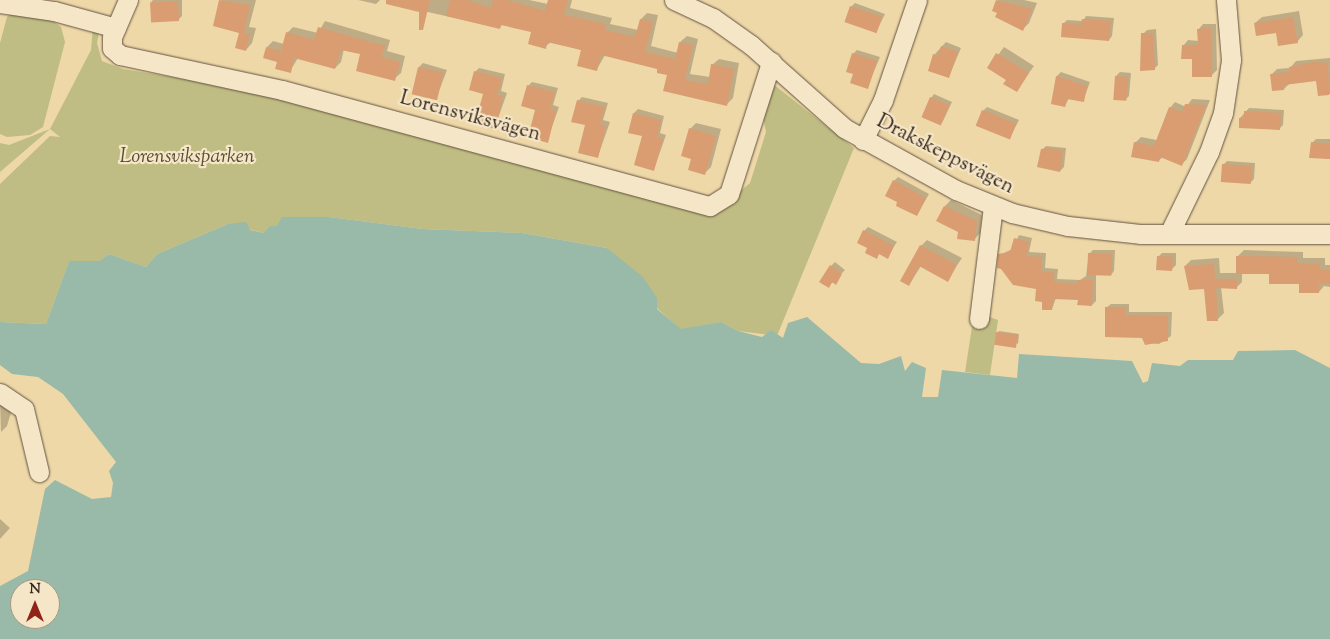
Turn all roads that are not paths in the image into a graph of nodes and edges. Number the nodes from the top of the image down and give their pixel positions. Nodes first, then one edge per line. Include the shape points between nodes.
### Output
1 (128, 0) edge
2 (674, 0) edge
3 (917, 0) edge
4 (1226, 0) edge
5 (0, 3) edge
6 (116, 28) junction
7 (771, 62) junction
8 (863, 140) junction
9 (994, 207) junction
10 (1169, 234) junction
11 (1330, 234) edge
12 (979, 319) dead end
13 (0, 393) edge
14 (39, 472) dead end

1 - 6 street, Lorensviksvägen
2 - 7 street, Drakskeppsvägen via 713,18
3 - 8 street via 883,100
4 - 10 street via 1231,60 1223,112
5 - 6 street via 54,11
6 - 7 street, Lorensviksvägen via 112,48 120,55 282,90 710,206 729,194
7 - 8 street, Drakskeppsvägen via 824,113
8 - 9 street, Drakskeppsvägen
9 - 10 street, Drakskeppsvägen via 1068,226
9 - 12 street
10 - 11 street, Drakskeppsvägen
13 - 14 street via 24,409

